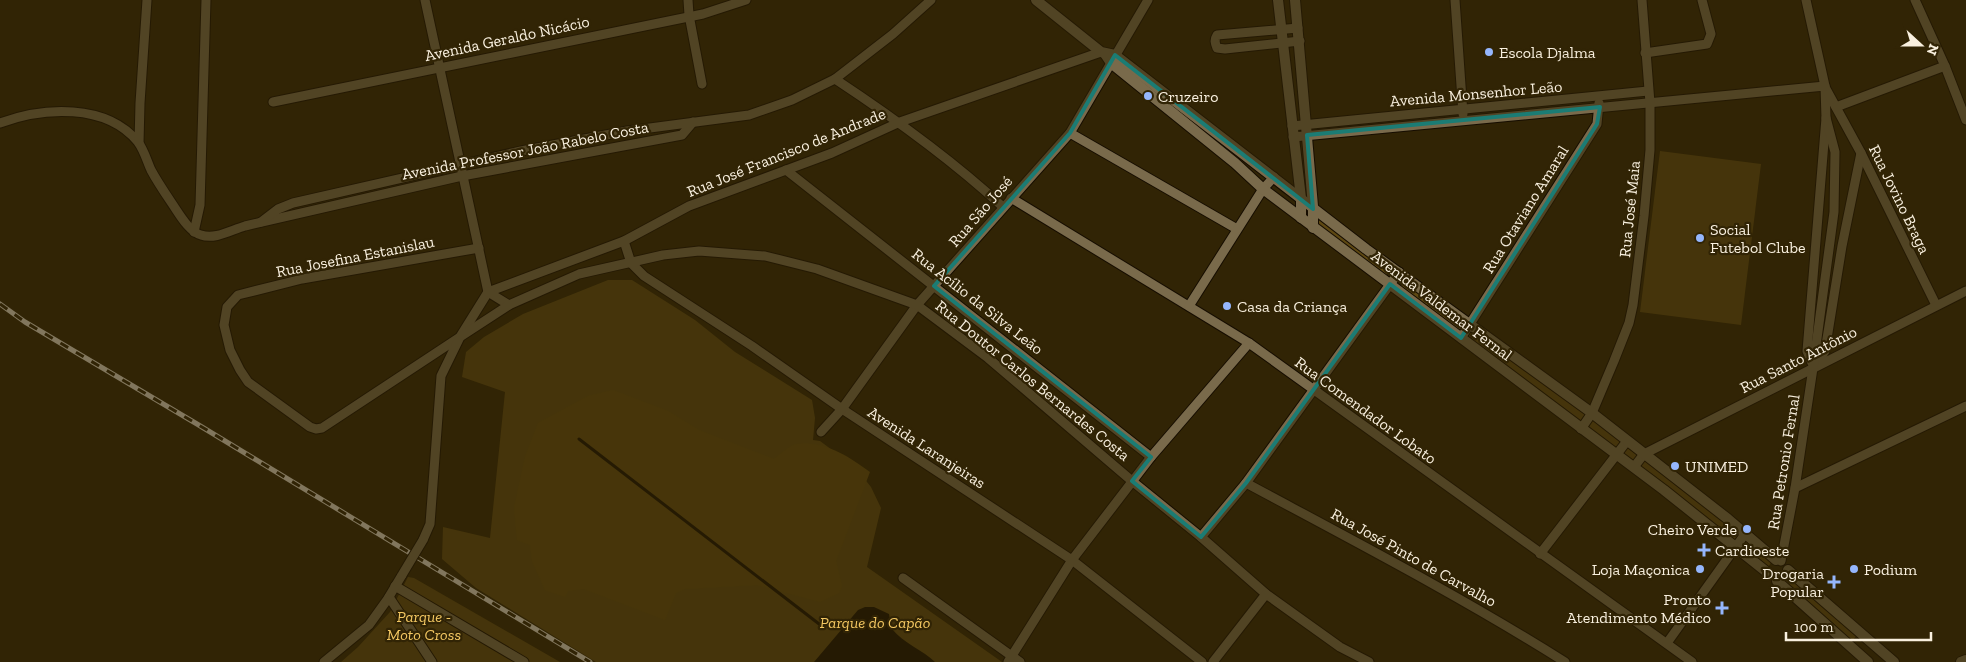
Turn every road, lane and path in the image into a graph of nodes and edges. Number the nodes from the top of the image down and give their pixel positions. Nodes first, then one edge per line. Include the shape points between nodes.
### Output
1 (147, 0) edge
2 (206, 0) edge
3 (425, 0) edge
4 (688, 0) edge
5 (746, 0) edge
6 (931, 0) edge
7 (1036, 0) edge
8 (1148, 0) edge
9 (1278, 0) edge
10 (1295, 0) edge
11 (1455, 0) edge
12 (1642, 0) edge
13 (1702, 0) edge
14 (1806, 0) edge
15 (1915, 0) edge
16 (689, 15) junction
17 (1298, 28) junction
18 (1282, 30) junction
19 (1300, 41) junction
20 (1283, 42) junction
21 (1645, 53) junction
22 (1108, 56) junction
23 (1945, 66) junction
24 (440, 67) junction
25 (835, 79) junction
26 (702, 84) dead end
27 (1825, 86) junction
28 (1648, 91) junction
29 (1599, 96) junction
30 (1553, 100) junction
31 (273, 102) dead end
32 (1650, 103) junction
33 (1514, 105) junction
34 (1600, 107) junction
35 (1836, 107) junction
36 (1462, 109) junction
37 (1554, 111) junction
38 (1423, 113) junction
39 (1381, 116) junction
40 (1516, 116) junction
41 (1826, 118) junction
42 (1344, 120) junction
43 (1966, 120) edge
44 (1464, 121) junction
45 (693, 122) junction
46 (900, 122) junction
47 (0, 123) edge
48 (1306, 123) junction
49 (1425, 125) junction
50 (1292, 126) junction
51 (1382, 128) junction
52 (628, 131) junction
53 (1070, 133) junction
54 (1346, 133) junction
55 (1307, 136) junction
56 (1293, 137) junction
57 (139, 143) junction
58 (630, 144) junction
59 (521, 151) junction
60 (1861, 153) junction
61 (1244, 154) junction
62 (1235, 163) junction
63 (524, 164) junction
64 (461, 165) junction
65 (786, 170) junction
66 (462, 176) junction
67 (1274, 177) junction
68 (1263, 189) junction
69 (334, 195) junction
70 (1011, 198) junction
71 (1300, 198) junction
72 (336, 206) junction
73 (1313, 206) junction
74 (1003, 207) junction
75 (1834, 212) junction
76 (1301, 218) junction
77 (258, 224) junction
78 (1313, 228) junction
79 (1237, 229) junction
80 (194, 232) junction
81 (624, 241) junction
82 (1842, 246) junction
83 (479, 248) junction
84 (1366, 248) junction
85 (1357, 260) junction
86 (631, 262) junction
87 (1399, 272) junction
88 (1390, 284) junction
89 (934, 286) junction
90 (1966, 291) edge
91 (488, 292) junction
92 (238, 295) joint
93 (1439, 302) junction
94 (917, 304) junction
95 (509, 305) junction
96 (1936, 305) junction
97 (1189, 306) junction
98 (1430, 314) junction
99 (1470, 325) junction
100 (460, 337) junction
101 (1461, 338) junction
102 (1249, 343) junction
103 (1502, 349) junction
104 (1493, 362) junction
105 (1813, 368) junction
106 (1530, 369) junction
107 (1521, 383) junction
108 (1312, 389) junction
109 (1559, 390) junction
110 (1550, 404) junction
111 (1966, 406) edge
112 (842, 409) junction
113 (1592, 413) junction
114 (1581, 428) junction
115 (821, 432) dead end
116 (1627, 441) junction
117 (1617, 454) junction
118 (1644, 454) junction
119 (1151, 458) junction
120 (1634, 467) junction
121 (1674, 477) junction
122 (1132, 481) junction
123 (1246, 483) junction
124 (1795, 488) junction
125 (1664, 490) junction
126 (1701, 498) junction
127 (1691, 511) junction
128 (1728, 520) junction
129 (1718, 532) junction
130 (1745, 534) junction
131 (1201, 537) junction
132 (1736, 546) junction
133 (1540, 554) junction
134 (1072, 560) junction
135 (1779, 561) junction
136 (1788, 570) junction
137 (1768, 573) junction
138 (903, 578) dead end
139 (1778, 581) junction
140 (395, 586) junction
141 (1814, 593) junction
142 (1266, 594) junction
143 (389, 597) junction
144 (1804, 604) junction
145 (1830, 607) junction
146 (1820, 619) junction
147 (1667, 643) junction
148 (1013, 660) edge
149 (1966, 660) edge
150 (1891, 661) edge
151 (324, 662) edge
152 (432, 662) edge
153 (524, 662) edge
154 (1202, 662) edge
155 (1213, 662) edge
156 (1369, 662) edge
157 (1565, 662) edge
158 (1692, 662) edge
159 (1868, 662) edge
160 (1961, 662) edge

1 - 57 street
2 - 80 street via 200,205
3 - 24 street
4 - 16 street
5 - 16 street, Avenida Geraldo Nicácio via 703,14
6 - 25 street
7 - 22 street, Avenida Valdemar Fernal
8 - 22 street, Rua São José
9 - 18 street
10 - 17 street
11 - 36 street
12 - 21 street, Rua José Maia
13 - 21 street via 1711,34 1707,44
14 - 27 street, Rua Petronio Fernal
15 - 23 street
16 - 24 street, Avenida Geraldo Nicácio
16 - 26 street
17 - 18 street
17 - 19 street
18 - 20 street
18 - 20 street via 1217,35 1215,44 1226,49
19 - 20 street
19 - 48 street
20 - 50 street
21 - 28 street, Rua José Maia
22 - 46 street, Rua José Francisco de Andrade
22 - 53 street, Rua São José
22 - 61 street, Avenida Valdemar Fernal
22 - 62 street, Avenida Valdemar Fernal
23 - 35 street
23 - 43 street
24 - 31 street, Avenida Geraldo Nicácio
24 - 64 street
25 - 45 street via 792,100 749,115
25 - 46 street
27 - 32 street, Avenida Monsenhor Leão
27 - 35 street, Rua Petronio Fernal
27 - 41 street, Rua Petronio Fernal
28 - 29 street, Avenida Monsenhor Leão
28 - 32 street, Rua José Maia
29 - 30 street, Avenida Monsenhor Leão
29 - 34 street
30 - 33 street, Avenida Monsenhor Leão
30 - 37 street
32 - 34 street, Avenida Monsenhor Leão
32 - 113 street, Rua José Maia via 1650,150 1633,306
33 - 36 street, Avenida Monsenhor Leão
33 - 40 street
34 - 37 street, Avenida Monsenhor Leão
34 - 99 street, Rua Otaviano Amaral via 1597,124
35 - 60 street, Rua Jovino Braga
36 - 38 street, Avenida Monsenhor Leão
36 - 44 street
37 - 40 street, Avenida Monsenhor Leão
38 - 39 street, Avenida Monsenhor Leão
38 - 49 street
39 - 42 street, Avenida Monsenhor Leão
39 - 51 street
40 - 44 street, Avenida Monsenhor Leão
41 - 75 street, Rua Petronio Fernal via 1834,152
41 - 105 street, Rua Petronio Fernal via 1807,351
42 - 48 street, Avenida Monsenhor Leão
42 - 54 street
44 - 49 street, Avenida Monsenhor Leão
45 - 52 street
45 - 58 street, Avenida Professor João Rabelo Costa via 682,135
46 - 65 street, Rua José Francisco de Andrade
46 - 74 street
47 - 57 street via 17,116 61,111 87,114 107,119
48 - 50 street, Avenida Monsenhor Leão
48 - 55 street
49 - 51 street, Avenida Monsenhor Leão
50 - 56 street
51 - 54 street, Avenida Monsenhor Leão
52 - 58 street
52 - 59 street
53 - 70 street, Rua São José
53 - 79 street
54 - 55 street, Avenida Monsenhor Leão
55 - 56 street, Avenida Monsenhor Leão
55 - 73 street
56 - 71 street
57 - 80 street via 158,183
58 - 63 street, Avenida Professor João Rabelo Costa
59 - 63 street
59 - 64 street
60 - 82 street, Rua Petronio Fernal
60 - 96 street, Rua Jovino Braga
61 - 62 street
61 - 67 street, Avenida Valdemar Fernal
62 - 68 street, Avenida Valdemar Fernal
63 - 66 street, Avenida Professor João Rabelo Costa
64 - 66 street
64 - 69 street
65 - 81 street, Rua José Francisco de Andrade via 689,206
65 - 89 street, Rua Acílio da Silva Leão
66 - 72 street, Avenida Professor João Rabelo Costa
66 - 83 street
67 - 68 street
67 - 71 street, Avenida Valdemar Fernal
68 - 76 street, Avenida Valdemar Fernal
68 - 79 street
69 - 72 street
69 - 77 street via 293,203 278,209
70 - 74 street, Rua São José
70 - 97 street, Rua Comendador Lobato
71 - 73 street, Avenida Valdemar Fernal
71 - 76 street
72 - 77 street, Avenida Professor João Rabelo Costa
73 - 78 street
73 - 84 street, Avenida Valdemar Fernal
74 - 89 street, Rua São José
75 - 82 street, Rua Petronio Fernal
75 - 105 street, Rua Petronio Fernal
76 - 78 street, Avenida Valdemar Fernal
77 - 80 street, Avenida Professor João Rabelo Costa via 216,236 201,236
78 - 85 street, Avenida Valdemar Fernal
79 - 97 street
81 - 86 street
81 - 91 street, Rua José Francisco de Andrade
82 - 105 street, Rua Petronio Fernal via 1825,351
83 - 91 street
83 - 92 street, Rua Josefina Estanislau via 302,279
84 - 85 street
84 - 87 street, Avenida Valdemar Fernal
85 - 88 street, Avenida Valdemar Fernal
86 - 94 street, Rua Doutor Carlos Bernardes Costa via 699,251 765,256 817,269
86 - 95 street, Rua Doutor Carlos Bernardes Costa via 579,274
86 - 112 street, Avenida Laranjeiras via 644,276
87 - 88 street
87 - 93 street, Avenida Valdemar Fernal
88 - 98 street, Avenida Valdemar Fernal
88 - 108 street
89 - 94 street, Rua São José
89 - 119 street, Rua Acílio da Silva Leão
90 - 96 street, Rua Santo Antônio
91 - 95 street
91 - 100 street
92 - 100 street, Rua Doutor Carlos Bernardes Costa via 227,307 224,325 230,350 240,370 248,382 313,429 322,428
93 - 98 street
93 - 99 street, Avenida Valdemar Fernal
94 - 112 street, Rua São José
94 - 122 street, Rua Doutor Carlos Bernardes Costa via 988,358
95 - 100 street, Rua Doutor Carlos Bernardes Costa
96 - 105 street, Rua Santo Antônio
97 - 102 street, Rua Comendador Lobato
98 - 101 street, Avenida Valdemar Fernal
99 - 101 street, Rua Otaviano Amaral
99 - 103 street, Avenida Valdemar Fernal
100 - 140 street, bridge via 441,376 430,524 424,540
101 - 104 street, Avenida Valdemar Fernal
102 - 108 street, Rua Comendador Lobato
102 - 119 street
103 - 104 street
103 - 106 street, Avenida Valdemar Fernal
104 - 107 street, Avenida Valdemar Fernal
105 - 118 street, Rua Santo Antônio
105 - 124 street, Rua Petronio Fernal
106 - 107 street
106 - 109 street, Avenida Valdemar Fernal
107 - 110 street, Avenida Valdemar Fernal
108 - 123 street
108 - 133 street, Rua Comendador Lobato
109 - 110 street
109 - 113 street, Avenida Valdemar Fernal
110 - 114 street, Avenida Valdemar Fernal
111 - 124 street
112 - 115 street, Rua São José
112 - 134 street, Avenida Laranjeiras
113 - 114 street, Rua José Maia
113 - 116 street, Avenida Valdemar Fernal
114 - 117 street, Avenida Valdemar Fernal
116 - 117 street
116 - 118 street, Avenida Valdemar Fernal
117 - 120 street, Avenida Valdemar Fernal
117 - 133 street
118 - 120 street
118 - 121 street, Avenida Valdemar Fernal
119 - 122 street
120 - 125 street, Avenida Valdemar Fernal
121 - 125 street
121 - 126 street, Avenida Valdemar Fernal
122 - 131 street, Rua Doutor Carlos Bernardes Costa
122 - 134 street
123 - 131 street
123 - 157 street, Rua José Pinto de Carvalho via 1423,578
124 - 135 street, Rua Petronio Fernal
125 - 127 street, Avenida Valdemar Fernal
126 - 127 street
126 - 128 street, Avenida Valdemar Fernal
127 - 129 street, Avenida Valdemar Fernal
128 - 129 street
128 - 130 street, Avenida Valdemar Fernal
129 - 132 street, Avenida Valdemar Fernal
130 - 132 street
130 - 135 street, Avenida Valdemar Fernal
131 - 142 street, Rua Doutor Carlos Bernardes Costa
132 - 137 street, Avenida Valdemar Fernal
132 - 147 street
133 - 147 street, Rua Comendador Lobato
134 - 148 street
134 - 154 street, Avenida Laranjeiras
135 - 136 street via 1786,564
135 - 137 street via 1770,564
136 - 139 street via 1784,579
136 - 141 street
137 - 139 street
138 - 148 street
139 - 144 street
140 - 143 street
140 - 153 street
141 - 144 street
141 - 145 street
142 - 155 street
142 - 156 street, Rua Doutor Carlos Bernardes Costa via 1340,647
143 - 151 street via 369,625
143 - 152 street
144 - 146 street
145 - 146 street
145 - 150 street
146 - 159 street
147 - 158 street, Rua Comendador Lobato
149 - 160 street

